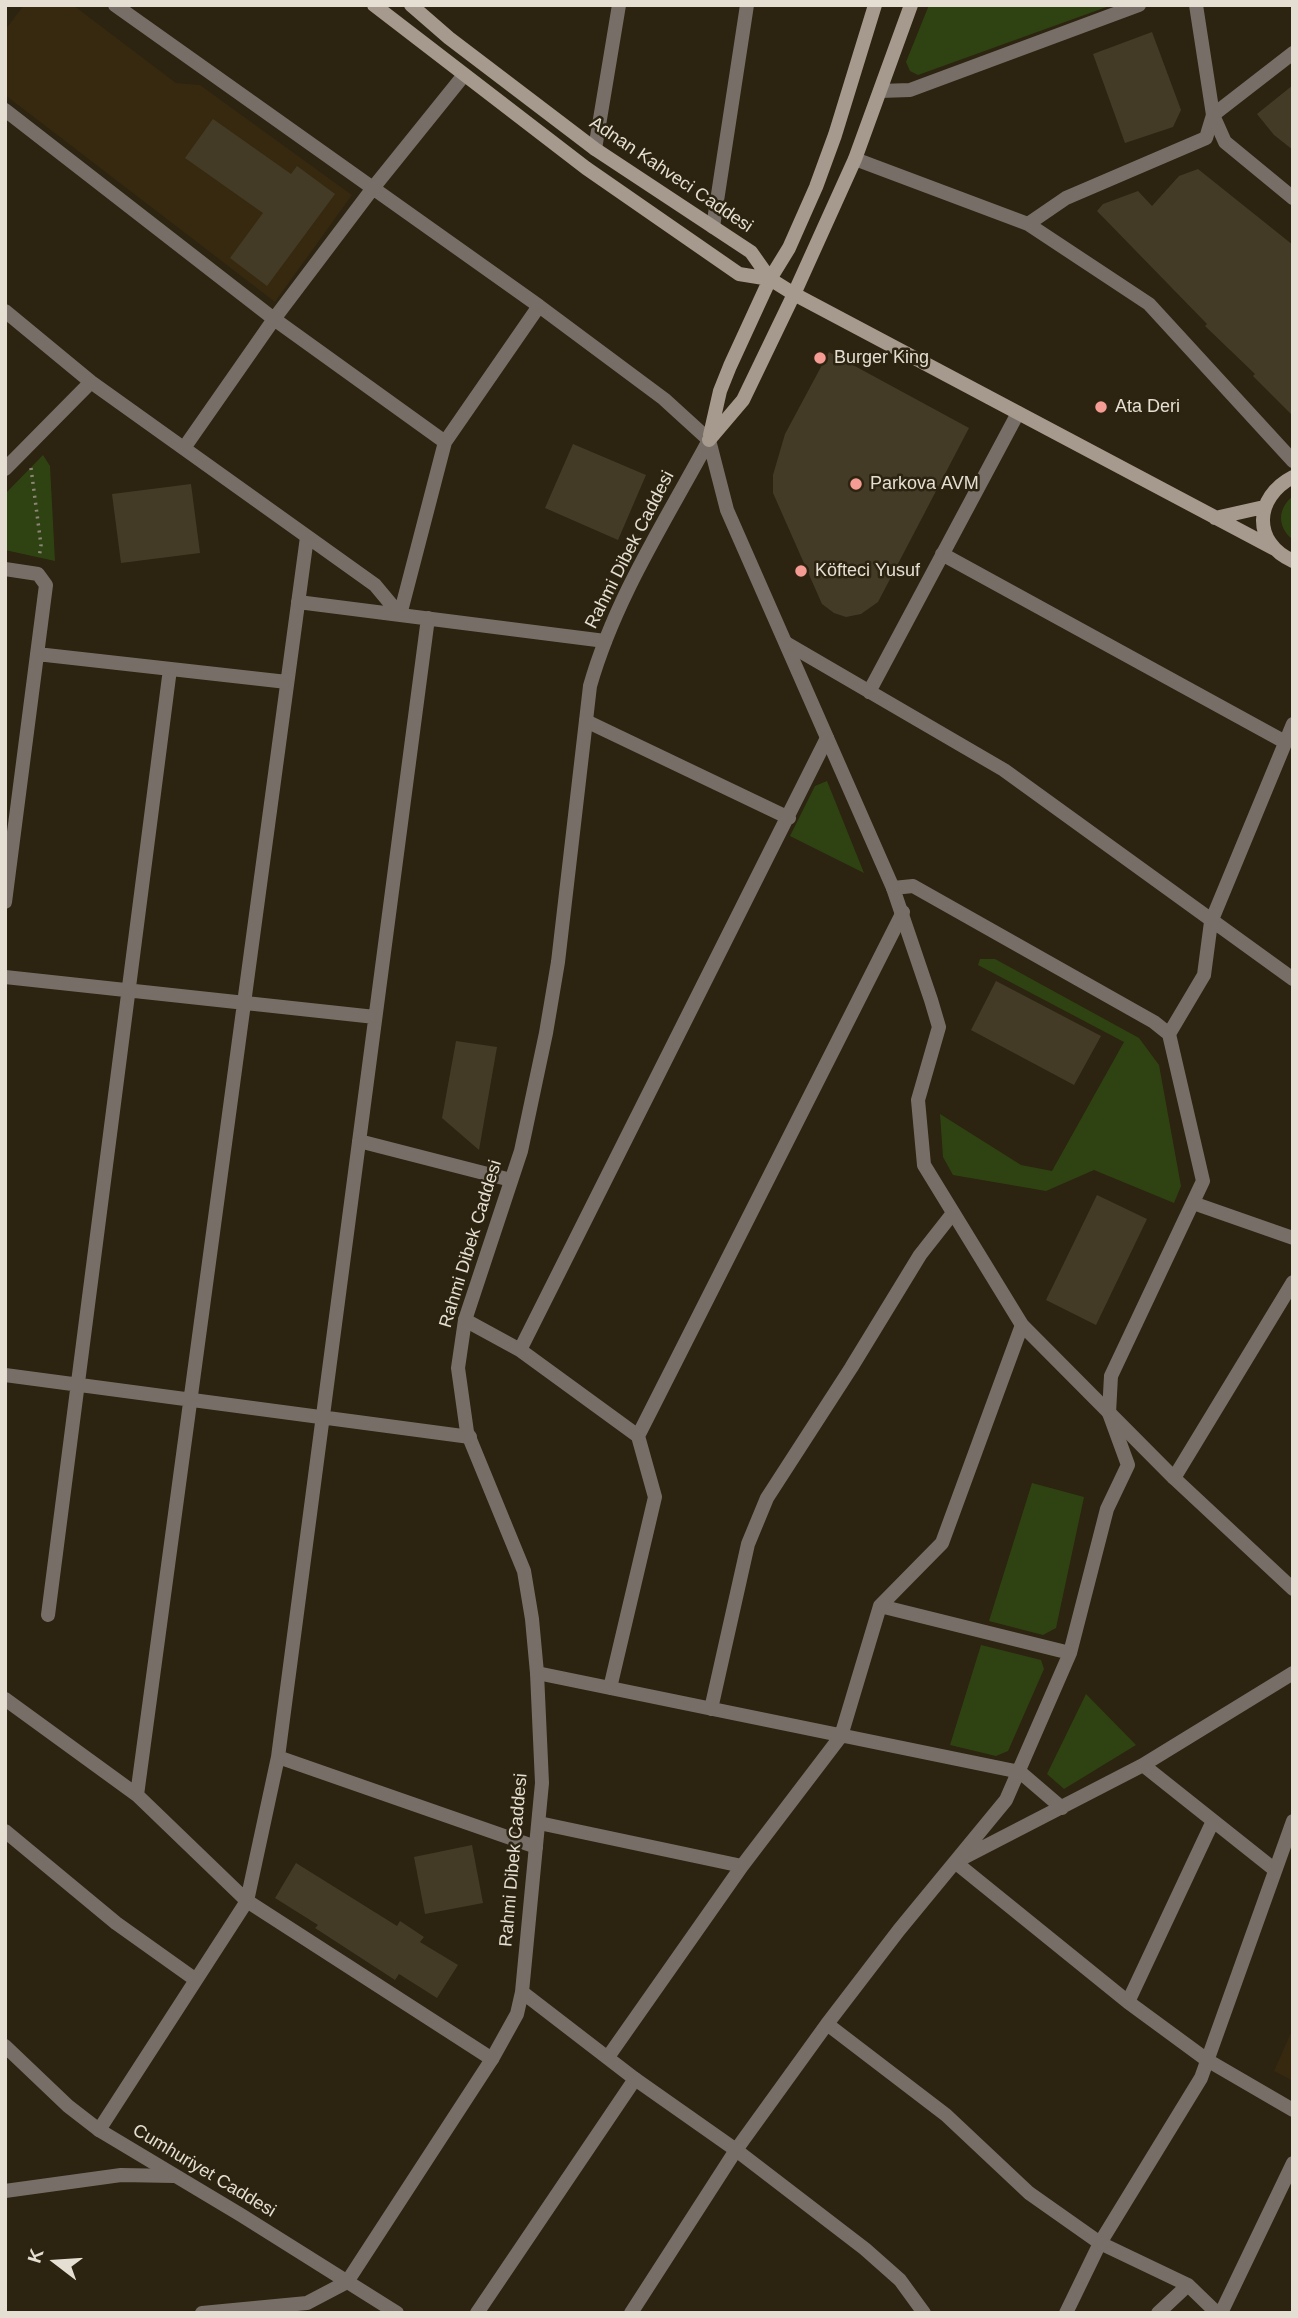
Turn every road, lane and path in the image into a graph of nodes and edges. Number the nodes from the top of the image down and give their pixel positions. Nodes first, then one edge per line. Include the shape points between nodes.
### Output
1 (115, 5) edge
2 (374, 5) edge
3 (411, 5) edge
4 (619, 5) edge
5 (747, 5) edge
6 (875, 5) edge
7 (911, 5) edge
8 (1139, 5) edge
9 (1196, 5) edge
10 (1293, 52) edge
11 (464, 75) junction
12 (880, 91) junction
13 (5, 110) edge
14 (1213, 115) junction
15 (595, 149) junction
16 (855, 159) junction
17 (373, 188) junction
18 (1293, 198) edge
19 (1028, 224) junction
20 (713, 227) junction
21 (770, 279) junction
22 (794, 294) junction
23 (539, 306) junction
24 (5, 312) edge
25 (274, 319) junction
26 (91, 382) junction
27 (1018, 413) junction
28 (709, 440) junction
29 (444, 442) junction
30 (184, 448) junction
31 (23, 452) junction
32 (1293, 461) edge
33 (5, 469) edge
34 (1293, 477) edge
35 (1264, 507) junction
36 (1215, 518) junction
37 (307, 537) junction
38 (1273, 548) junction
39 (943, 554) junction
40 (1293, 561) edge
41 (5, 569) edge
42 (38, 574) junction
43 (298, 602) junction
44 (400, 615) junction
45 (428, 618) junction
46 (605, 641) junction
47 (786, 643) junction
48 (37, 654) junction
49 (170, 669) junction
50 (287, 682) junction
51 (869, 692) junction
52 (586, 721) junction
53 (1293, 724) edge
54 (827, 738) junction
55 (1285, 742) junction
56 (789, 818) junction
57 (893, 888) junction
58 (5, 902) edge
59 (902, 912) junction
60 (1211, 922) junction
61 (5, 977) edge
62 (1293, 979) edge
63 (128, 991) junction
64 (244, 1004) junction
65 (375, 1017) junction
66 (1169, 1034) junction
67 (359, 1141) junction
68 (511, 1180) junction
69 (1193, 1203) junction
70 (953, 1213) junction
71 (1293, 1238) edge
72 (1293, 1282) edge
73 (465, 1320) junction
74 (1022, 1325) junction
75 (520, 1350) junction
76 (5, 1375) edge
77 (78, 1385) junction
78 (190, 1400) junction
79 (1109, 1413) junction
80 (323, 1418) junction
81 (638, 1436) junction
82 (470, 1437) junction
83 (1174, 1478) junction
84 (1293, 1589) edge
85 (880, 1606) junction
86 (48, 1615) dead end
87 (1070, 1653) junction
88 (537, 1673) junction
89 (1293, 1673) edge
90 (610, 1688) junction
91 (5, 1699) edge
92 (711, 1710) junction
93 (841, 1737) junction
94 (278, 1757) junction
95 (1143, 1765) junction
96 (1020, 1772) junction
97 (137, 1795) junction
98 (1062, 1808) junction
99 (1213, 1821) junction
100 (1293, 1821) edge
101 (539, 1823) junction
102 (5, 1830) edge
103 (536, 1847) junction
104 (955, 1862) junction
105 (742, 1866) junction
106 (1275, 1870) junction
107 (247, 1901) junction
108 (196, 1980) junction
109 (522, 1992) junction
110 (1128, 2002) junction
111 (828, 2024) junction
112 (5, 2046) edge
113 (608, 2057) junction
114 (492, 2059) junction
115 (1207, 2060) junction
116 (635, 2079) junction
117 (1293, 2110) edge
118 (99, 2130) junction
119 (736, 2150) junction
120 (1293, 2163) edge
121 (174, 2176) junction
122 (5, 2191) edge
123 (1100, 2243) junction
124 (347, 2282) junction
125 (1188, 2285) junction
126 (202, 2313) edge
127 (397, 2313) edge
128 (477, 2313) edge
129 (631, 2313) edge
130 (923, 2313) edge
131 (1066, 2313) edge
132 (1158, 2313) edge
133 (1219, 2313) edge

1 - 17 street
2 - 11 main road
3 - 15 main road, Adnan Kahveci Caddesi
4 - 15 street
5 - 20 street
6 - 21 main road, Rahmi Dibek Caddesi via 816,187
7 - 12 main road, Rahmi Dibek Caddesi
8 - 12 street via 910,90
9 - 14 street
10 - 14 street
11 - 17 street
11 - 21 main road via 586,168 739,274
12 - 16 main road, Rahmi Dibek Caddesi
13 - 25 street
14 - 18 street via 1225,142
14 - 19 street via 1206,138 1066,198
15 - 20 main road, Adnan Kahveci Caddesi
16 - 19 street
16 - 22 main road, Rahmi Dibek Caddesi
17 - 23 street
17 - 25 street
19 - 32 street via 1149,304
20 - 21 main road, Adnan Kahveci Caddesi via 751,252
21 - 22 main road, Adnan Kahveci Caddesi
21 - 28 main road, Rahmi Dibek Caddesi via 720,391
22 - 27 main road, Adnan Kahveci Caddesi
22 - 28 main road, Rahmi Dibek Caddesi via 743,400
23 - 28 street via 664,399
23 - 29 street
24 - 26 street
25 - 29 street
25 - 30 street
26 - 30 street
26 - 31 street
27 - 36 main road, Adnan Kahveci Caddesi
27 - 39 street
28 - 46 street, Rahmi Dibek Caddesi via 620,604
28 - 47 street via 727,510
29 - 44 street
30 - 37 street
31 - 33 street
31 - 42 path via 30,459 41,545
34 - 35 main road via 1270,494
35 - 36 main road
35 - 38 main road via 1264,528
36 - 38 main road, Adnan Kahveci Caddesi
37 - 43 street
37 - 44 street via 374,585
38 - 40 main road, Adnan Kahveci Caddesi
39 - 51 street
39 - 55 street
41 - 42 street
42 - 48 street via 46,585
43 - 44 street
43 - 50 street
44 - 45 street
45 - 46 street
45 - 65 street
46 - 52 street, Rahmi Dibek Caddesi via 590,686
47 - 51 street
47 - 54 street
48 - 49 street
48 - 58 street
49 - 50 street
49 - 63 street
50 - 64 street
51 - 60 street via 1004,770
52 - 56 street
52 - 68 street, Rahmi Dibek Caddesi via 558,962 529,1114
53 - 55 street
54 - 56 street
54 - 57 street
55 - 60 street
56 - 75 street
57 - 59 street
57 - 66 street via 912,886
59 - 70 street via 939,1027 918,1100 924,1165
59 - 81 street
60 - 62 street
60 - 66 street via 1204,975
61 - 63 street
63 - 64 street
63 - 77 street
64 - 65 street
64 - 78 street
65 - 67 street
66 - 69 street via 1203,1181
67 - 68 street
67 - 80 street
68 - 73 street, Rahmi Dibek Caddesi
69 - 71 street
69 - 79 street via 1111,1376
70 - 74 street
70 - 92 street via 920,1255 767,1498 748,1544
72 - 83 street
73 - 75 street
73 - 82 street, Rahmi Dibek Caddesi via 458,1368
74 - 79 street
74 - 85 street via 942,1543
75 - 81 street
76 - 77 street
77 - 78 street
77 - 86 street
78 - 80 street
78 - 97 street
79 - 83 street
79 - 87 street via 1128,1465 1107,1509
80 - 82 street
80 - 94 street
81 - 90 street via 654,1497
82 - 88 street, Rahmi Dibek Caddesi via 524,1572
83 - 84 street
85 - 87 street
85 - 93 street
87 - 96 street
88 - 90 street
88 - 101 street, Rahmi Dibek Caddesi via 542,1783
89 - 95 street
90 - 92 street
91 - 97 street
92 - 93 street
93 - 96 street
93 - 105 street
94 - 103 street
94 - 107 street
95 - 98 street
95 - 99 street
96 - 98 street
96 - 104 street via 1006,1800
97 - 107 street
98 - 104 street
99 - 106 street
99 - 110 street
100 - 106 street
101 - 103 street, Rahmi Dibek Caddesi
101 - 105 street
102 - 108 street via 116,1923
103 - 109 street, Rahmi Dibek Caddesi
104 - 110 street
104 - 111 street
105 - 113 street
106 - 115 street
107 - 108 street
107 - 114 street
108 - 118 street
109 - 113 street
109 - 114 street, Rahmi Dibek Caddesi via 517,2014
110 - 115 street
111 - 119 street
111 - 123 street via 946,2115 1029,2193
112 - 118 street, Cumhuriyet Caddesi
113 - 116 street
114 - 124 street, Rahmi Dibek Caddesi
115 - 117 street
115 - 123 street
116 - 119 street
116 - 128 street
118 - 121 street, Cumhuriyet Caddesi
119 - 129 street
119 - 130 street via 865,2249 900,2280
120 - 133 street
121 - 122 street via 121,2175
121 - 124 street, Cumhuriyet Caddesi
123 - 125 street
123 - 131 street
124 - 126 street via 307,2303
124 - 127 street, Cumhuriyet Caddesi
125 - 132 street
125 - 133 street

